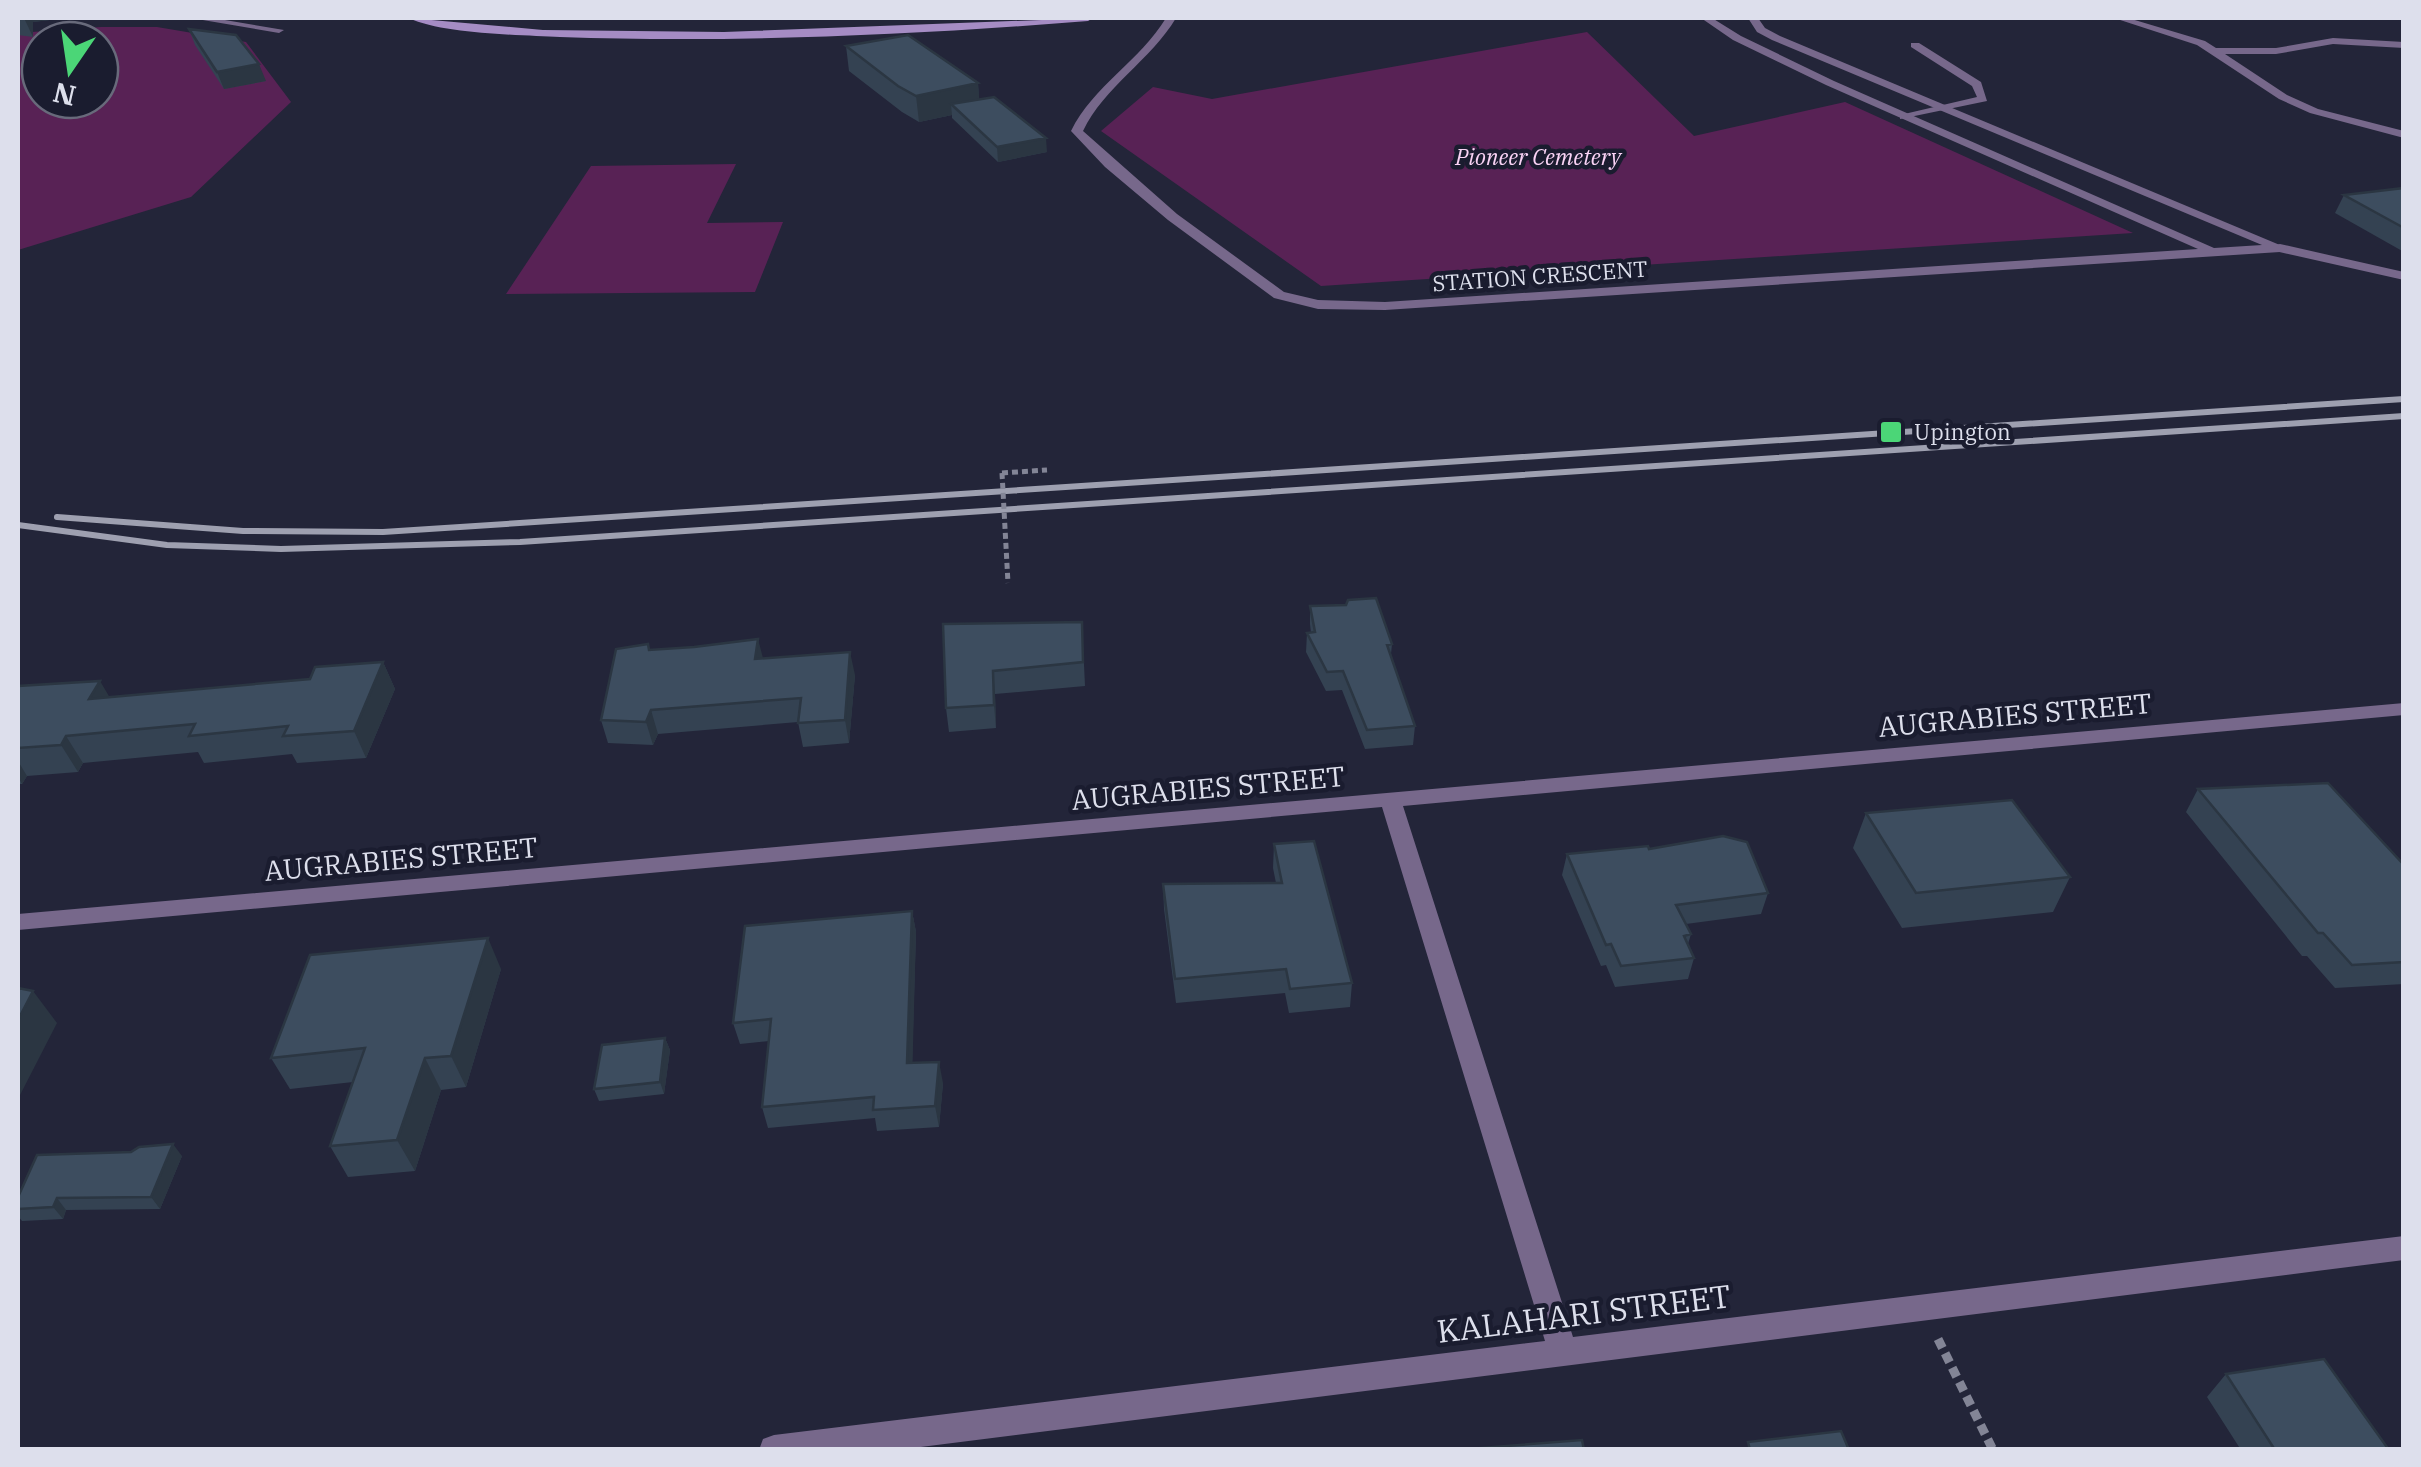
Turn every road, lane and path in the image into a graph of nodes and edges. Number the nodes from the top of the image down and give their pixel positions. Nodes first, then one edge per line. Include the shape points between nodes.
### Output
1 (196, 18) edge
2 (414, 18) edge
3 (510, 18) edge
4 (946, 18) edge
5 (1088, 18) edge
6 (1170, 18) edge
7 (1706, 18) edge
8 (1752, 18) edge
9 (2120, 18) edge
10 (280, 22) edge
11 (1915, 45) dead end
12 (2404, 45) edge
13 (2215, 51) junction
14 (1943, 110) junction
15 (1904, 116) junction
16 (2404, 135) edge
17 (2280, 248) junction
18 (2214, 252) junction
19 (2404, 276) edge
20 (1047, 470) dead end
21 (1008, 582) dead end
22 (2404, 709) edge
23 (1391, 802) junction
24 (18, 922) edge
25 (2404, 1248) edge
26 (1923, 1309) junction
27 (1563, 1351) junction
28 (774, 1450) edge
29 (1993, 1450) edge

1 - 10 street
2 - 5 street via 551,32 745,36
3 - 4 street via 665,24
6 - 18 street, STATION CRESCENT via 1156,43 1077,131 1246,274 1293,300 1385,306
7 - 15 street, STATION CRESCENT
8 - 14 street via 1776,38
9 - 13 street
11 - 14 street via 1983,94 1978,102
12 - 13 street via 2333,41 2276,51
13 - 16 street via 2299,104
14 - 15 street
14 - 17 street
15 - 18 street, STATION CRESCENT
17 - 18 street, STATION CRESCENT
17 - 19 street
20 - 21 path, bridge via 1002,473
22 - 23 street, AUGRABIES STREET
23 - 24 street, AUGRABIES STREET
23 - 27 street
25 - 26 street, KALAHARI STREET
26 - 27 street, KALAHARI STREET
26 - 29 path
27 - 28 street, KALAHARI STREET

